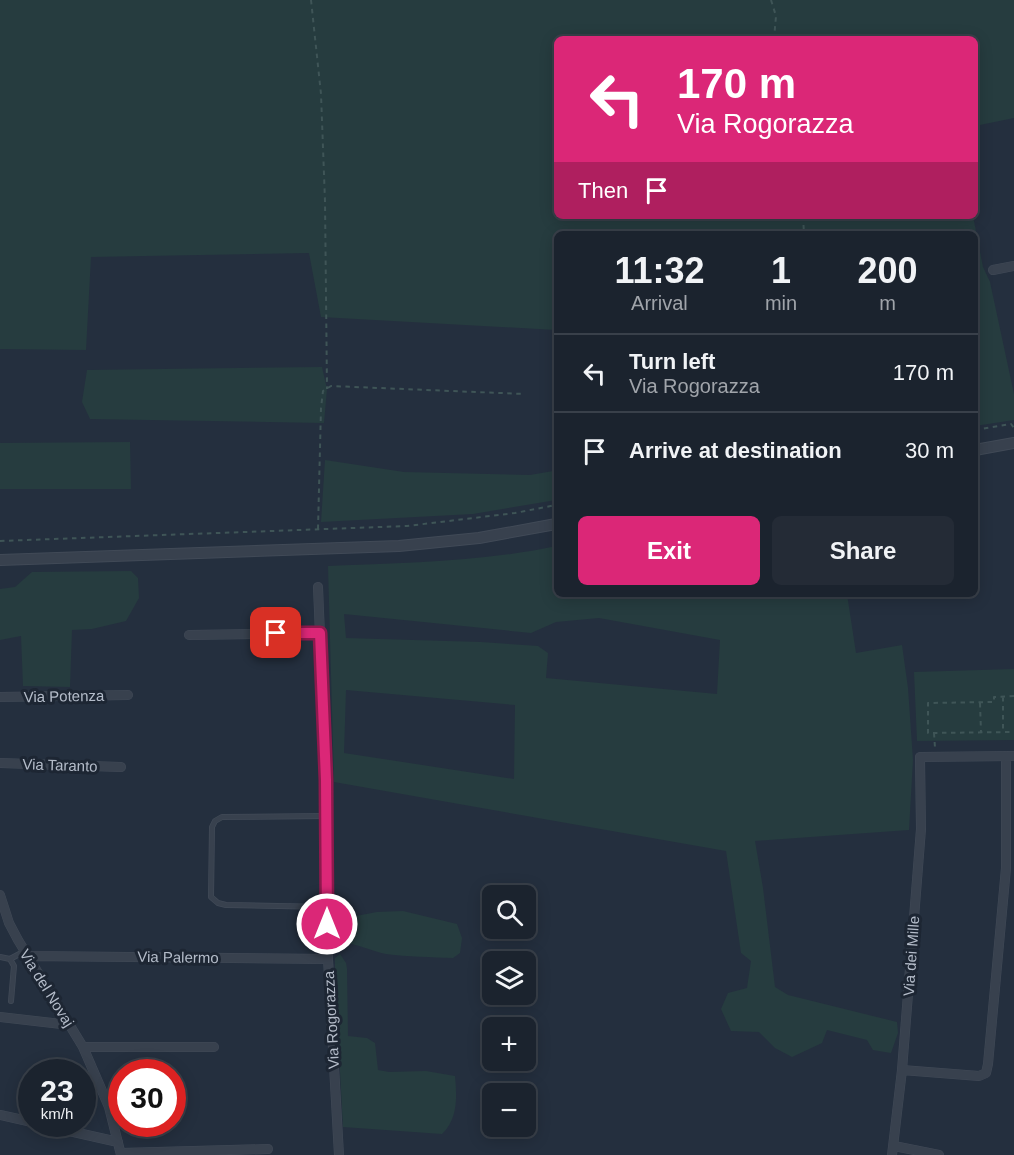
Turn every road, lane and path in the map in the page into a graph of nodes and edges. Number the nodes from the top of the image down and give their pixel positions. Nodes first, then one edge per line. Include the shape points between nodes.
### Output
1 (311, 0) edge
2 (771, 0) edge
3 (774, 36) edge
4 (1014, 266) edge
5 (993, 270) dead end
6 (327, 389) junction
7 (524, 394) dead end
8 (1014, 428) edge
9 (978, 430) edge
10 (1014, 443) edge
11 (978, 449) edge
12 (554, 505) edge
13 (554, 524) edge
14 (318, 529) junction
15 (0, 541) edge
16 (0, 560) edge
17 (318, 587) dead end
18 (320, 633) junction
19 (189, 635) dead end
20 (128, 695) dead end
21 (1014, 696) edge
22 (0, 697) edge
23 (1003, 697) junction
24 (980, 703) junction
25 (981, 732) junction
26 (1003, 732) junction
27 (1014, 732) edge
28 (934, 733) junction
29 (1010, 756) edge
30 (935, 757) junction
31 (0, 763) edge
32 (121, 767) dead end
33 (327, 816) junction
34 (0, 895) edge
35 (327, 907) junction
36 (26, 954) junction
37 (0, 957) edge
38 (328, 958) junction
39 (10, 959) junction
40 (11, 1001) dead end
41 (0, 1017) edge
42 (70, 1025) junction
43 (83, 1047) junction
44 (214, 1047) dead end
45 (902, 1070) junction
46 (0, 1115) edge
47 (18, 1119) edge
48 (96, 1137) edge
49 (118, 1142) junction
50 (268, 1149) dead end
51 (893, 1151) edge
52 (121, 1154) edge
53 (339, 1155) edge
54 (939, 1155) edge

1 - 6 path via 322,118
2 - 3 path via 776,16
4 - 5 street
6 - 7 path via 331,386
6 - 14 path via 321,397
8 - 9 path via 1011,424
10 - 11 street
12 - 14 path via 446,522
13 - 16 street via 479,538 399,546
14 - 15 path
17 - 18 street, Via Rogorazza
18 - 19 street
18 - 33 street, Via Rogorazza
20 - 22 street, Via Potenza
21 - 23 path
23 - 24 path
23 - 26 path
24 - 25 path
24 - 28 path via 928,703 928,733
25 - 26 path
25 - 28 path
26 - 27 path
28 - 30 path
29 - 30 street
29 - 45 street via 1006,868 986,1072 979,1076
30 - 45 street, Via dei Mille via 920,757 921,830
31 - 32 street, Via Taranto
33 - 35 street, Via Rogorazza
33 - 35 lane via 215,821 210,897 226,905
34 - 36 street, Via del Novaj via 9,923
35 - 38 street, Via Rogorazza
36 - 38 street, Via Palermo
36 - 39 lane
36 - 42 street, Via del Novaj
37 - 39 lane
38 - 53 street, Via Rogorazza
39 - 40 lane via 14,966
41 - 42 street
42 - 43 street, Via del Novaj
43 - 44 street
43 - 49 street, Via del Novaj via 109,1107
45 - 51 street, Via dei Mille
46 - 47 street
48 - 49 street
49 - 52 street, Via del Novaj
50 - 52 street, Via del Novaj
51 - 54 street

